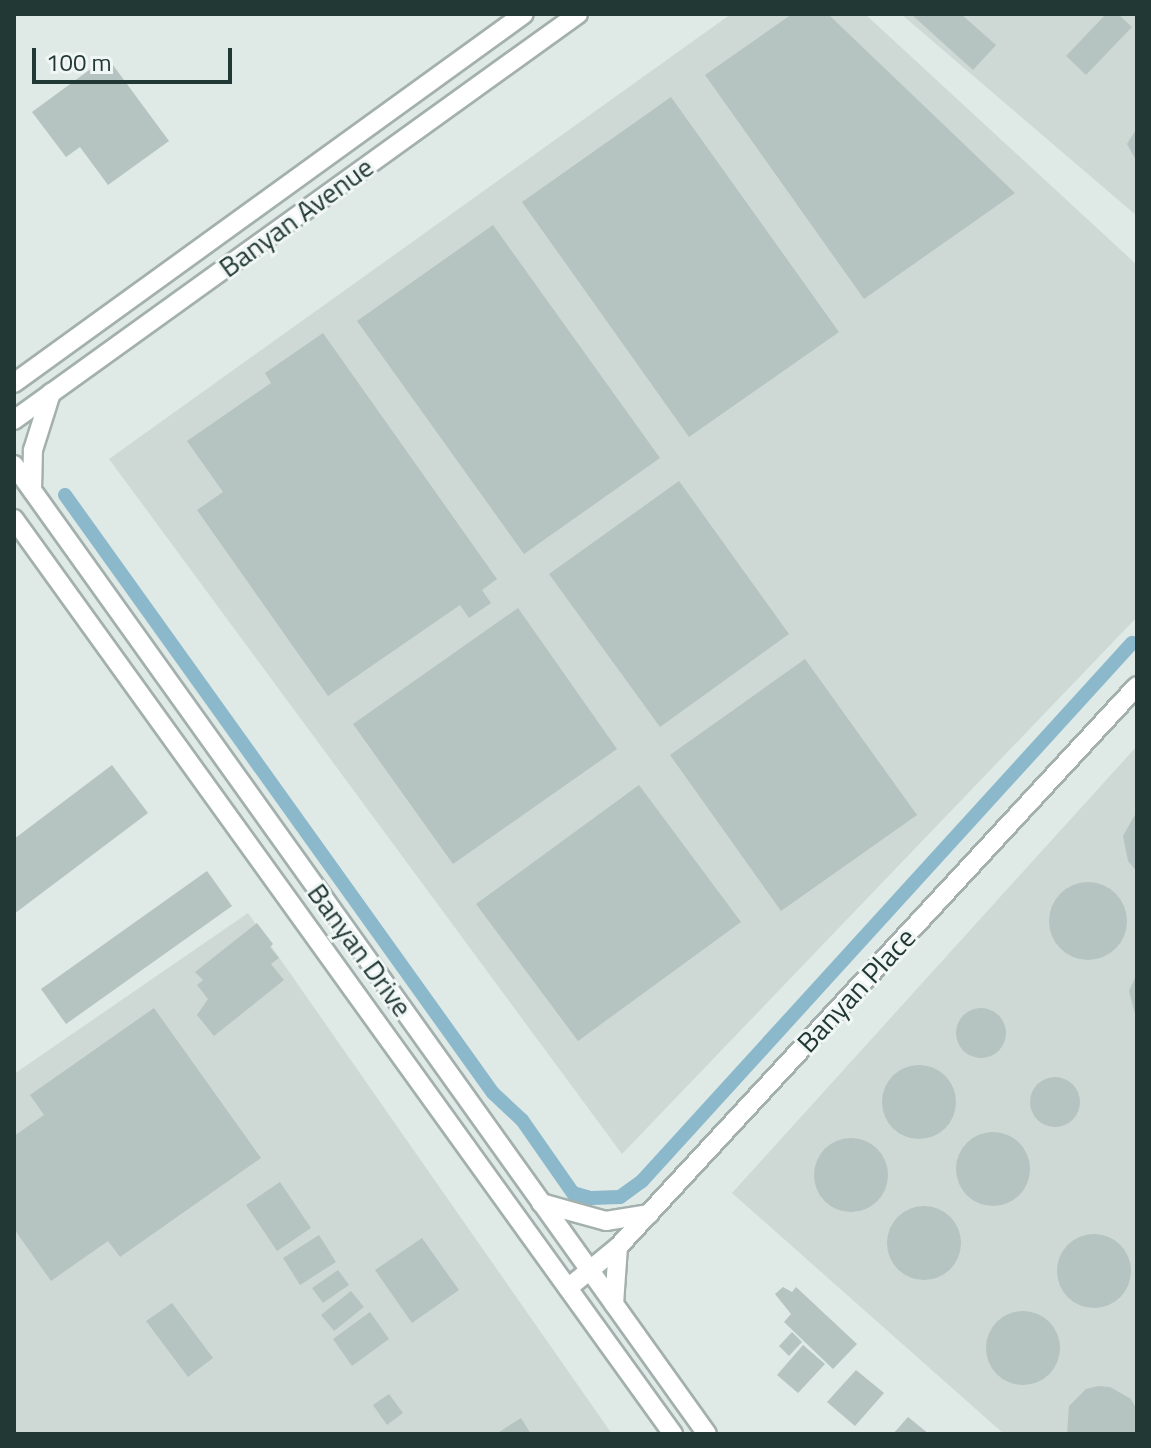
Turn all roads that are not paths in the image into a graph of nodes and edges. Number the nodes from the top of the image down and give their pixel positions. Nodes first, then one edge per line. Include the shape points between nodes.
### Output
1 (524, 14) edge
2 (578, 14) edge
3 (18, 378) edge
4 (51, 393) junction
5 (14, 420) edge
6 (14, 465) edge
7 (32, 490) junction
8 (14, 519) edge
9 (1137, 686) edge
10 (541, 1203) junction
11 (649, 1214) junction
12 (618, 1247) junction
13 (590, 1272) junction
14 (568, 1288) junction
15 (614, 1304) junction
16 (673, 1434) edge
17 (707, 1434) edge

1 - 3 street, Banyan Avenue
2 - 4 street, Banyan Avenue
4 - 5 street, Banyan Avenue
4 - 7 street via 33,450
6 - 7 street, Banyan Drive
7 - 10 street, Banyan Drive
8 - 14 street, Banyan Drive
9 - 11 street, Banyan Place
10 - 11 street via 606,1221
10 - 13 street, Banyan Drive
11 - 12 street, Banyan Place
12 - 13 street, Banyan Place
12 - 15 street
13 - 14 street, Banyan Place
13 - 15 street, Banyan Drive
14 - 16 street, Banyan Drive
15 - 17 street, Banyan Drive

